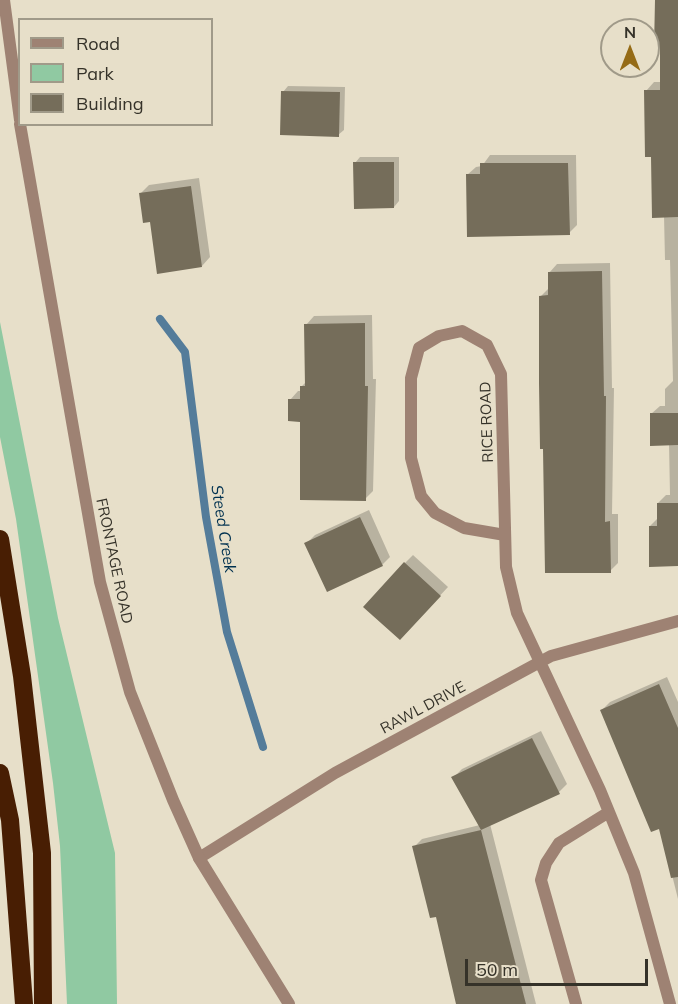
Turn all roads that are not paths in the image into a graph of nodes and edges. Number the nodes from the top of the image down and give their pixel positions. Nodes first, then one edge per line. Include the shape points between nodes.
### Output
1 (4, 0) edge
2 (18, 107) edge
3 (21, 126) edge
4 (505, 535) junction
5 (0, 539) edge
6 (678, 621) edge
7 (539, 662) junction
8 (0, 773) edge
9 (609, 812) junction
10 (199, 858) junction
11 (24, 1004) edge
12 (43, 1004) edge
13 (289, 1004) edge
14 (576, 1004) edge
15 (670, 1004) edge

1 - 2 street, FRONTAGE ROAD
3 - 10 street, FRONTAGE ROAD via 100,582 130,692
4 - 4 street, RICE ROAD via 464,528 435,513 421,496 411,458 411,378 419,348 439,336 462,331 487,345 501,374
4 - 7 street, RICE ROAD via 506,567 517,613
5 - 12 highway via 22,676 42,853
6 - 7 street, RAWL DRIVE
7 - 9 street, RICE ROAD
7 - 10 street, RAWL DRIVE via 335,772
8 - 11 highway via 10,820
9 - 14 street via 559,843 541,880
9 - 15 street, RICE ROAD via 634,873
10 - 13 street, FRONTAGE ROAD

